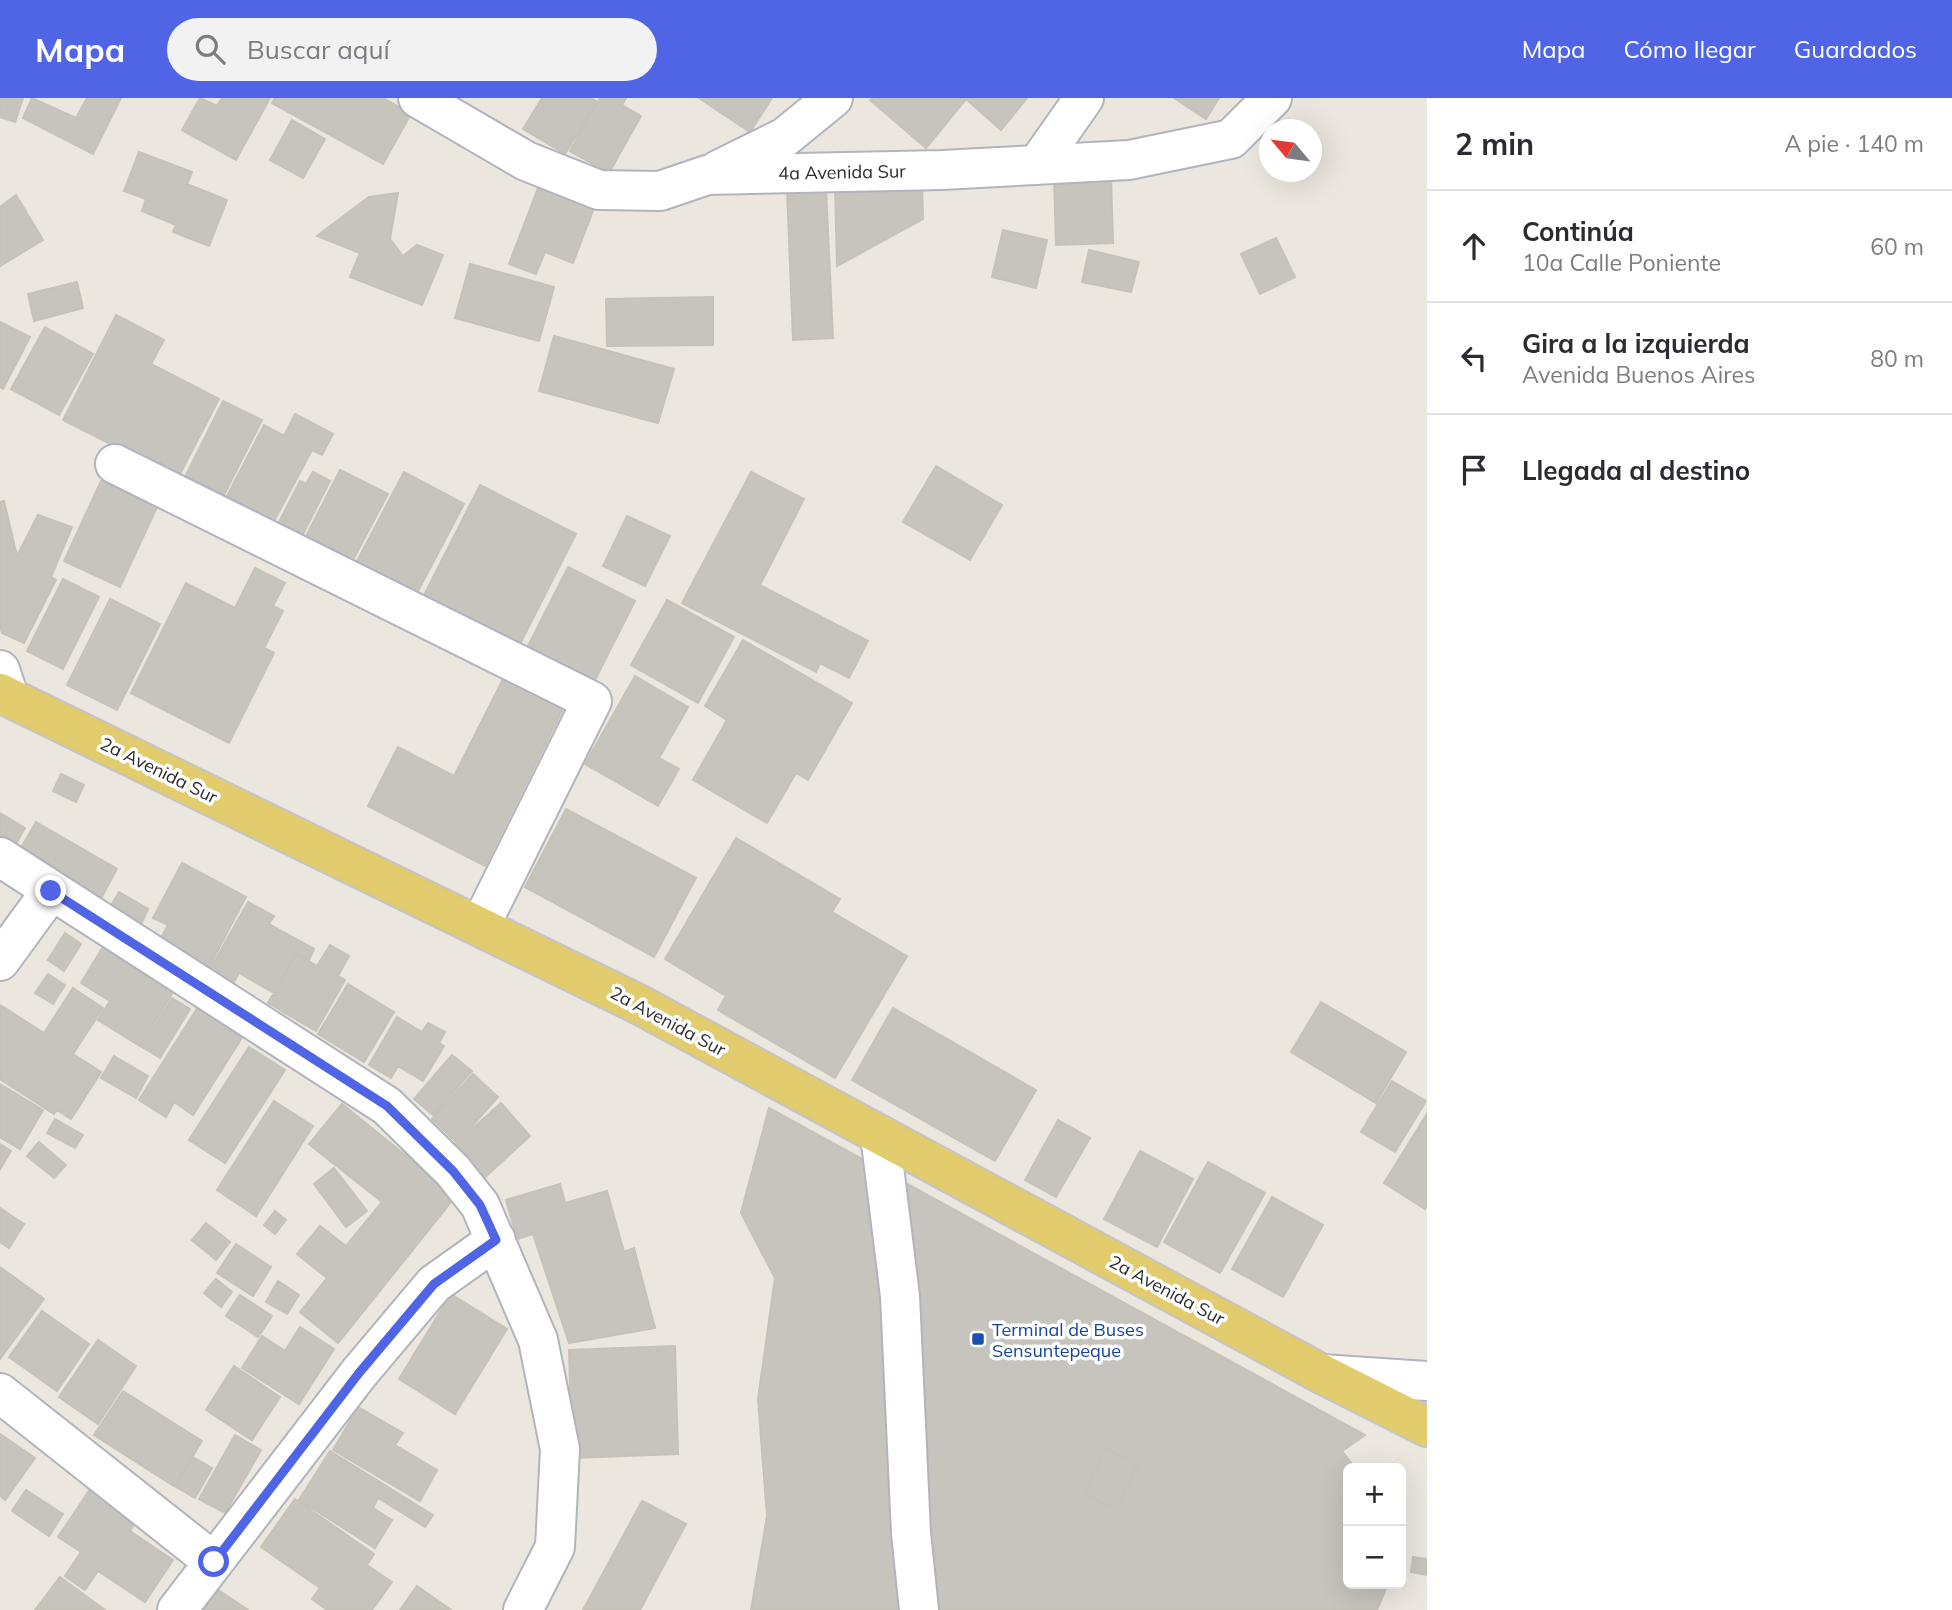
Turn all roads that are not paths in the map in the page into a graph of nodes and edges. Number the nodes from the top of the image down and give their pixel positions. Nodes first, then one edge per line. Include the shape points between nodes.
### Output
1 (832, 98) edge
2 (1084, 98) edge
3 (1272, 98) edge
4 (444, 104) edge
5 (1037, 165) junction
6 (706, 175) junction
7 (115, 464) dead end
8 (3, 687) edge
9 (0, 858) edge
10 (51, 891) junction
11 (480, 926) junction
12 (0, 961) edge
13 (880, 1135) junction
14 (496, 1240) junction
15 (1322, 1374) junction
16 (1427, 1381) edge
17 (0, 1393) edge
18 (1427, 1427) edge
19 (214, 1562) junction
20 (177, 1610) edge
21 (523, 1610) edge
22 (919, 1610) edge

1 - 6 street via 785,137
2 - 5 street
3 - 5 street, 4a Avenida Sur via 1230,139 1129,160
4 - 6 street, 4a Avenida Sur via 526,161 599,190 660,191
5 - 6 street, 4a Avenida Sur
7 - 11 street via 592,701
8 - 11 main road, 2a Avenida Sur
9 - 10 street
10 - 12 street
10 - 14 street via 387,1106 453,1171 480,1205
11 - 13 main road, 2a Avenida Sur via 640,1005
13 - 15 main road, 2a Avenida Sur
13 - 22 street via 900,1296
14 - 19 street via 434,1284 359,1373
14 - 21 street via 538,1340 560,1449 555,1547
15 - 16 street
15 - 18 main road, 2a Avenida Sur
17 - 19 street
19 - 20 street

